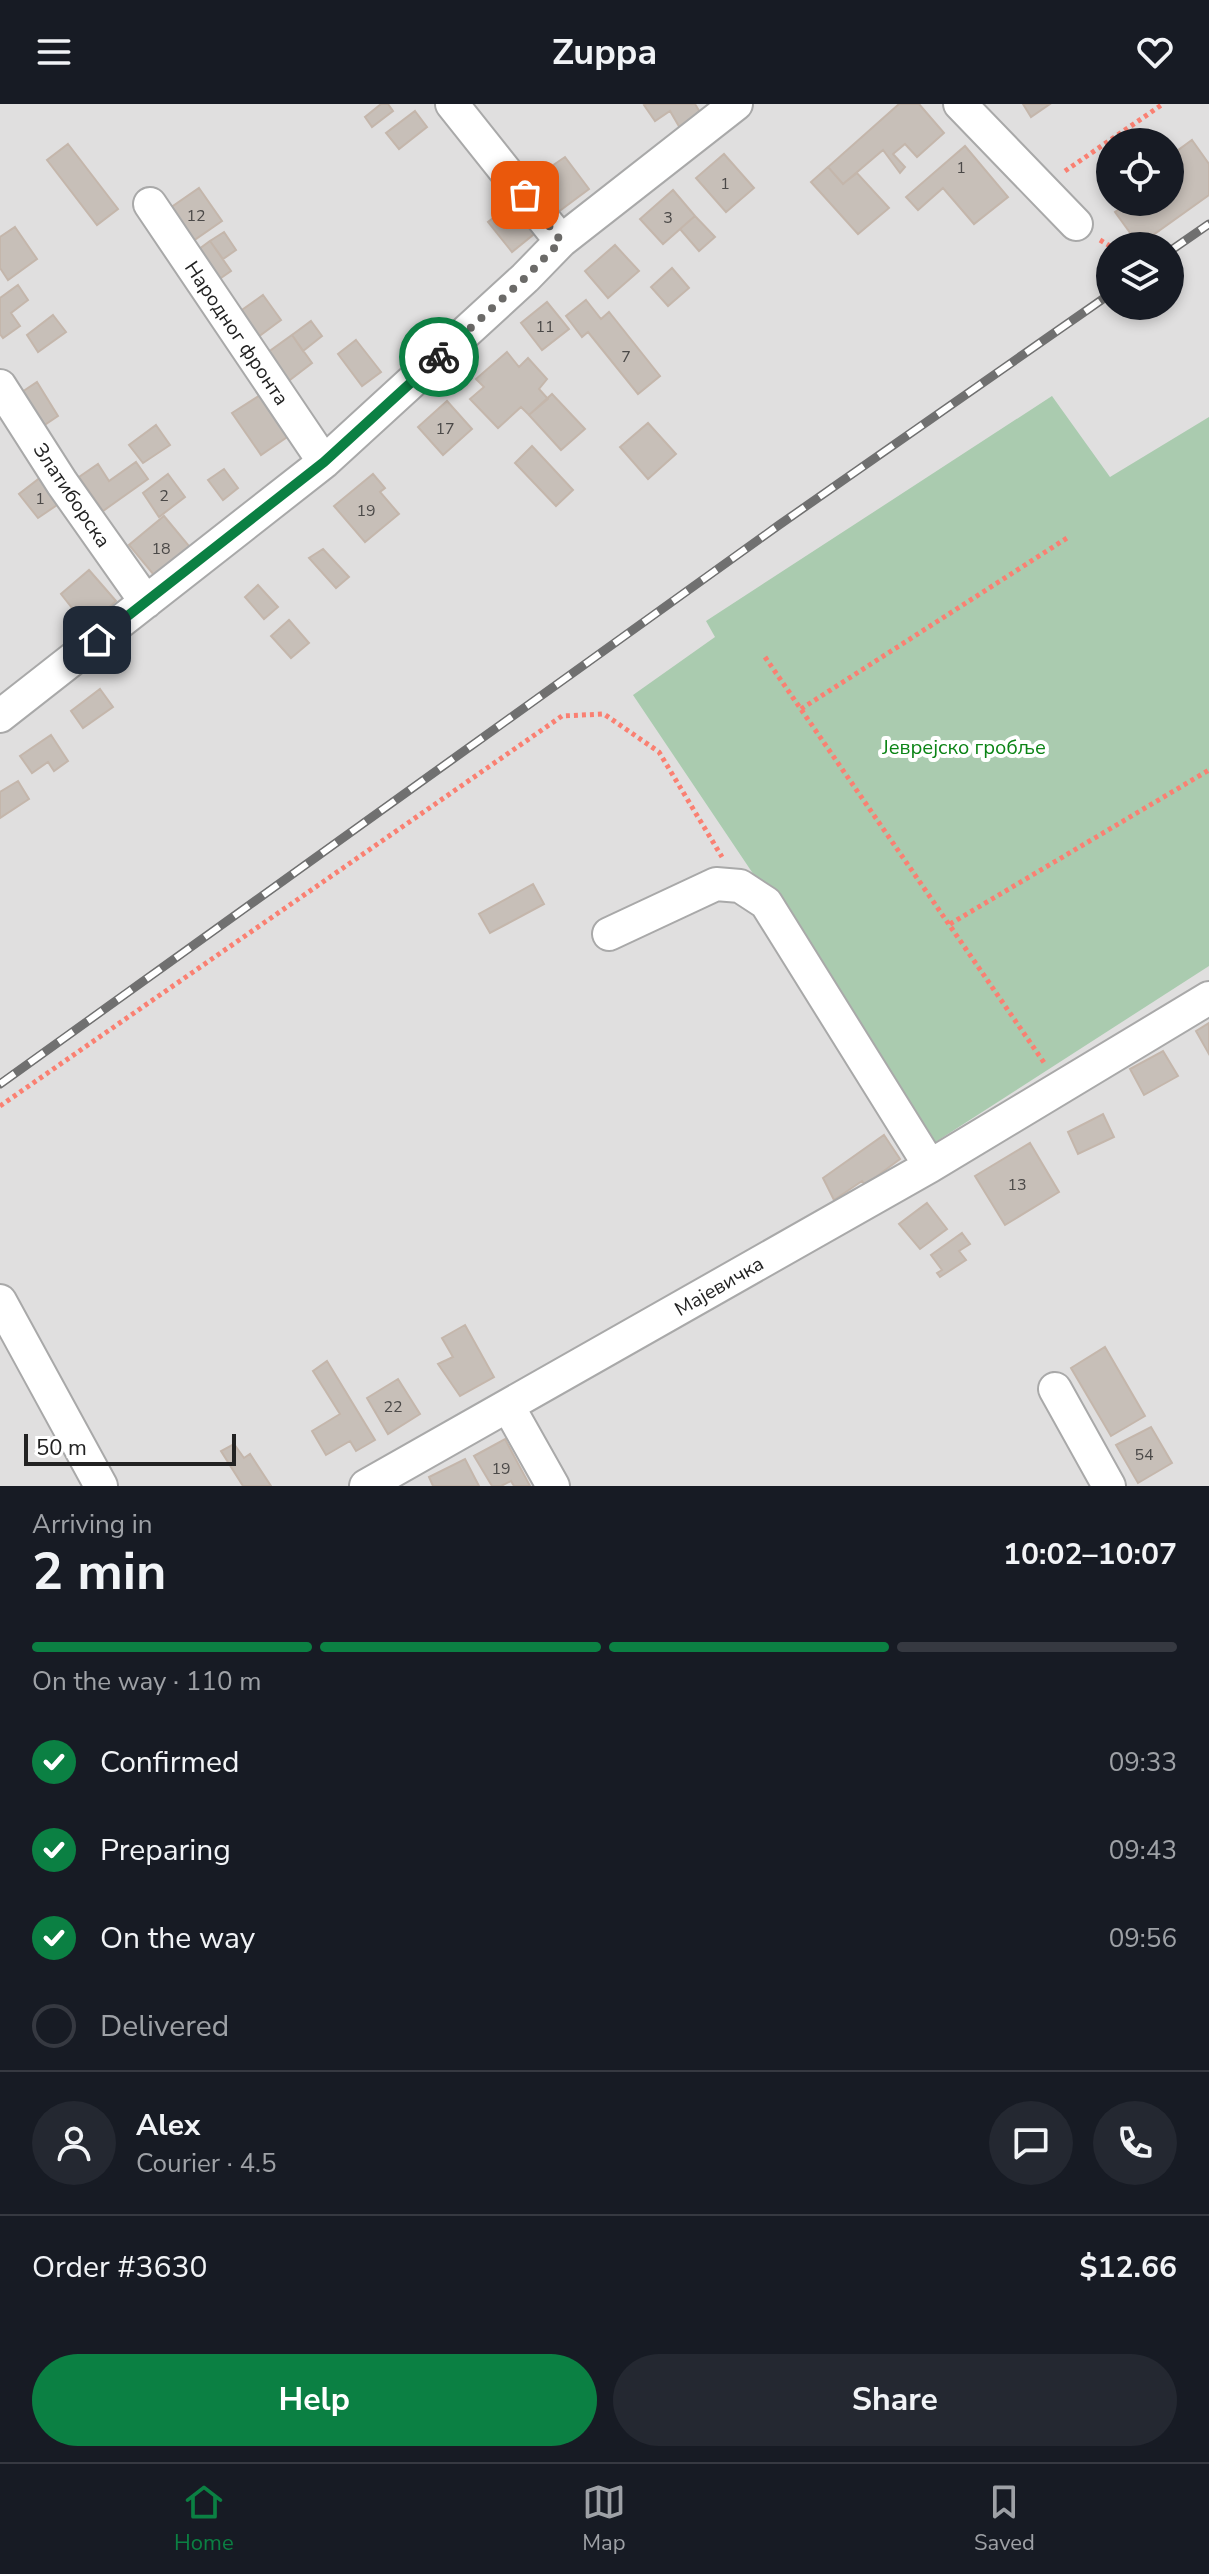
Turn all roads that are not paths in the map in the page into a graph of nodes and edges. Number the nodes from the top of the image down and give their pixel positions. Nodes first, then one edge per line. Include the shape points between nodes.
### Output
1 (452, 104) edge
2 (736, 104) edge
3 (960, 104) edge
4 (150, 204) dead end
5 (1076, 224) dead end
6 (561, 241) junction
7 (0, 386) edge
8 (324, 462) junction
9 (146, 602) junction
10 (0, 716) edge
11 (609, 934) dead end
12 (1209, 998) edge
13 (930, 1166) junction
14 (0, 1301) edge
15 (1055, 1389) dead end
16 (508, 1406) junction
17 (101, 1486) edge
18 (366, 1486) edge
19 (553, 1486) edge
20 (1109, 1486) edge

1 - 6 street
2 - 6 street
3 - 5 street
4 - 8 street, Народног фронта
6 - 8 street
7 - 9 street, Златиборска
8 - 9 street
9 - 10 street
11 - 13 street via 716,884 740,886 766,903
12 - 13 street, Мајевичка
13 - 16 street, Мајевичка
14 - 17 street
15 - 20 street
16 - 18 street, Мајевичка
16 - 19 street

